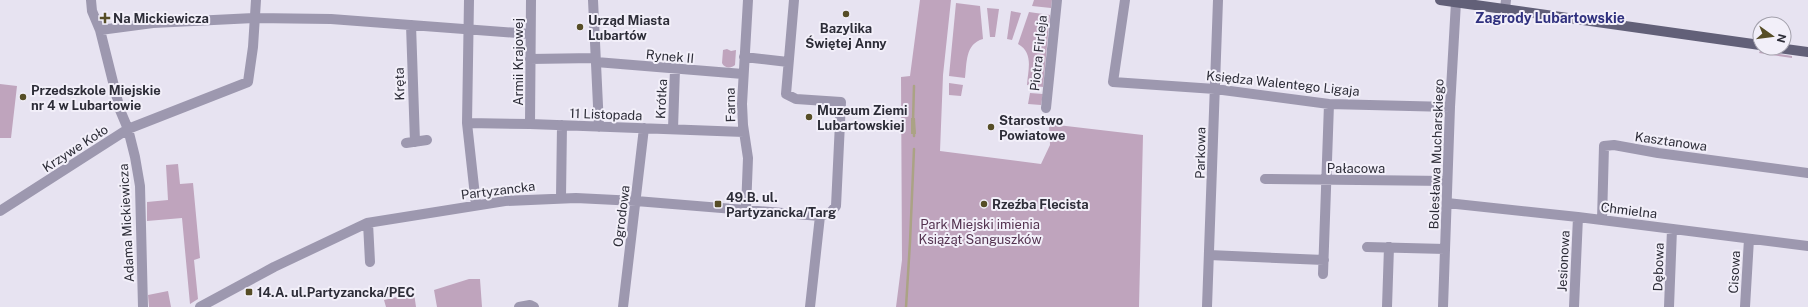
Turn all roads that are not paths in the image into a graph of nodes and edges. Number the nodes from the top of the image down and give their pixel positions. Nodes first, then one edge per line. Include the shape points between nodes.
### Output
1 (91, 0) edge
2 (256, 0) edge
3 (469, 0) edge
4 (531, 0) edge
5 (593, 0) edge
6 (748, 0) edge
7 (794, 0) edge
8 (1057, 0) edge
9 (1125, 0) edge
10 (1218, 0) edge
11 (1440, 0) edge
12 (1456, 2) junction
13 (1505, 5) edge
14 (254, 18) junction
15 (411, 25) junction
16 (467, 29) junction
17 (100, 30) junction
18 (530, 34) junction
19 (1752, 45) edge
20 (1792, 50) edge
21 (1808, 52) edge
22 (744, 57) junction
23 (530, 58) junction
24 (595, 60) junction
25 (788, 62) junction
26 (675, 70) junction
27 (743, 74) junction
28 (1215, 89) junction
29 (1329, 104) junction
30 (1450, 107) junction
31 (1046, 108) dead end
32 (467, 123) junction
33 (530, 124) junction
34 (562, 125) junction
35 (599, 127) junction
36 (644, 128) junction
37 (128, 129) junction
38 (673, 129) junction
39 (744, 132) junction
40 (427, 140) dead end
41 (1808, 173) edge
42 (1265, 179) dead end
43 (1327, 180) junction
44 (1447, 181) junction
45 (561, 197) junction
46 (636, 201) junction
47 (1447, 203) junction
48 (476, 205) junction
49 (746, 209) junction
50 (0, 211) edge
51 (820, 216) junction
52 (1578, 217) junction
53 (1602, 220) junction
54 (368, 223) junction
55 (1672, 229) junction
56 (1749, 239) junction
57 (1808, 246) edge
58 (1367, 247) dead end
59 (1389, 247) junction
60 (1445, 249) junction
61 (1209, 256) junction
62 (1324, 260) junction
63 (370, 262) dead end
64 (1323, 274) dead end
65 (144, 307) edge
66 (200, 307) edge
67 (519, 307) edge
68 (534, 307) edge
69 (623, 307) edge
70 (810, 307) edge
71 (1207, 307) edge
72 (1386, 307) edge
73 (1443, 307) edge
74 (1574, 307) edge
75 (1669, 307) edge
76 (1745, 307) edge

1 - 17 street, Adama Mickiewicza via 92,11
2 - 14 street, Krzywe Koło
3 - 16 street
4 - 18 street, Armii Krajowej
5 - 24 street
6 - 22 street, Farna
7 - 25 street
8 - 31 street, Piotra Firleja
9 - 28 street, Księdza Walentego Ligaja via 1113,82
10 - 28 street, Parkowa
11 - 12 main road
12 - 13 main road
12 - 30 street, Bolesława Mucharskiego
13 - 19 main road
14 - 15 street via 331,19
14 - 17 street via 153,23
14 - 37 street, Krzywe Koło via 248,82
15 - 16 street
15 - 40 street, Kręta via 410,142
16 - 18 street
16 - 32 street
17 - 37 street, Adama Mickiewicza via 120,110
18 - 23 street, Armii Krajowej
20 - 21 main road
22 - 25 street
22 - 27 street, Farna
23 - 24 street, Rynek II
23 - 33 street, Armii Krajowej
24 - 26 street, Rynek II
24 - 35 street
25 - 51 street via 786,94 790,97 841,102 836,206 831,212
26 - 27 street, Rynek II
26 - 38 street, Krótka
27 - 39 street, Farna
28 - 29 street, Księdza Walentego Ligaja
28 - 61 street, Parkowa
29 - 30 street, Księdza Walentego Ligaja
29 - 43 street
30 - 44 street, Bolesława Mucharskiego
32 - 33 street, 11 Listopada
32 - 48 street
33 - 34 street, 11 Listopada
34 - 35 street, 11 Listopada
34 - 45 street
35 - 36 street, 11 Listopada
36 - 38 street, 11 Listopada
36 - 46 street, Ogrodowa
37 - 50 street, Krzywe Koło
37 - 65 street, Adama Mickiewicza via 140,186
38 - 39 street, 11 Listopada
39 - 49 street, Farna via 748,158
41 - 53 street, Kasztanowa via 1604,146
42 - 43 street, Pałacowa
43 - 44 street, Pałacowa
43 - 62 street
44 - 47 street, Bolesława Mucharskiego
45 - 46 street, Partyzancka
45 - 48 street, Partyzancka
46 - 49 street, Partyzancka
46 - 69 street, Ogrodowa
47 - 52 street, Chmielna
47 - 60 street, Bolesława Mucharskiego
48 - 54 street, Partyzancka
49 - 51 street, Partyzancka
51 - 70 street
52 - 53 street, Chmielna
52 - 74 street, Jesionowa
53 - 55 street, Chmielna
54 - 63 street
54 - 66 street, Partyzancka via 274,267
55 - 56 street, Chmielna
55 - 75 street, Dębowa
56 - 57 street, Chmielna
56 - 76 street, Cisowa
58 - 59 street
59 - 60 street
59 - 72 street
60 - 73 street, Bolesława Mucharskiego
61 - 62 street
61 - 71 street, Parkowa
62 - 64 street
67 - 68 street

